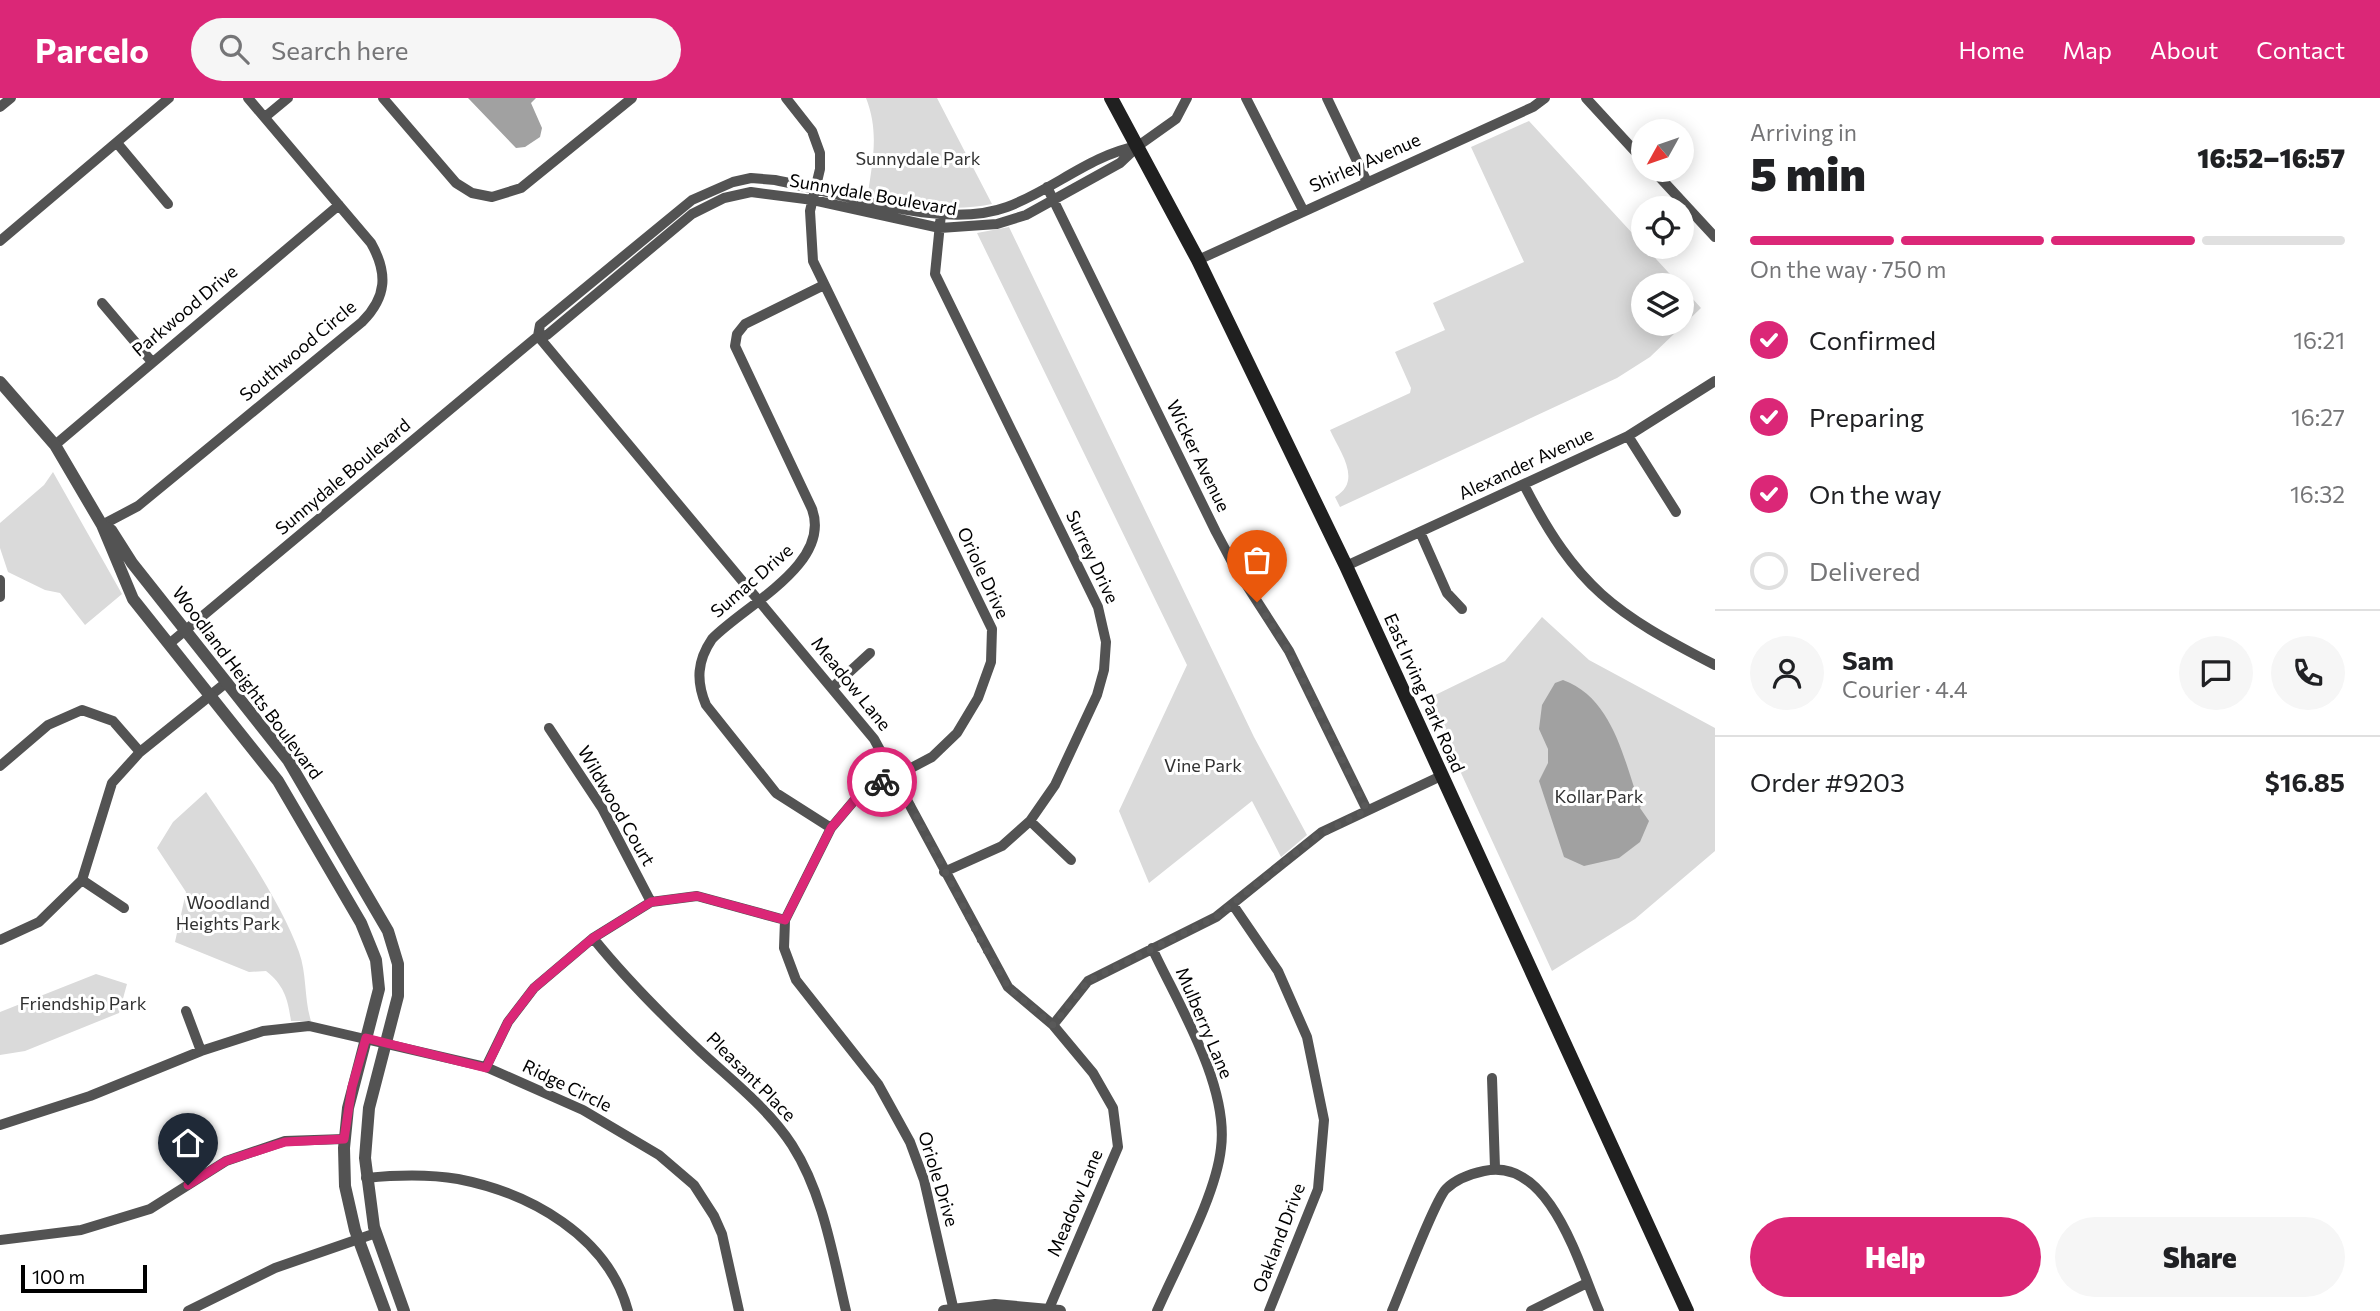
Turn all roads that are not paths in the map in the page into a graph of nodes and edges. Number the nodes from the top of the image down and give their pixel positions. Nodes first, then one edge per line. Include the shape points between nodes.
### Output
1 (11, 98) edge
2 (169, 98) edge
3 (247, 98) edge
4 (288, 98) edge
5 (383, 98) edge
6 (632, 98) edge
7 (786, 98) edge
8 (1111, 98) edge
9 (1187, 98) edge
10 (1246, 98) edge
11 (1327, 98) edge
12 (1545, 98) edge
13 (1586, 98) edge
14 (0, 107) edge
15 (265, 117) junction
16 (117, 143) junction
17 (1138, 146) junction
18 (1631, 147) edge
19 (1367, 182) junction
20 (1664, 182) edge
21 (1047, 187) junction
22 (816, 188) junction
23 (1053, 199) junction
24 (813, 200) junction
25 (168, 204) dead end
26 (339, 205) junction
27 (1303, 210) junction
28 (941, 214) junction
29 (940, 228) junction
30 (1715, 237) edge
31 (0, 242) edge
32 (1198, 260) junction
33 (822, 286) junction
34 (102, 303) dead end
35 (538, 336) junction
36 (152, 362) junction
37 (1715, 380) edge
38 (0, 382) edge
39 (1710, 392) edge
40 (1628, 436) junction
41 (55, 445) junction
42 (1524, 485) junction
43 (1676, 512) dead end
44 (102, 526) junction
45 (1420, 532) junction
46 (1346, 566) junction
47 (0, 580) edge
48 (0, 597) edge
49 (758, 599) junction
50 (1462, 610) dead end
51 (186, 630) junction
52 (169, 644) junction
53 (870, 653) dead end
54 (1715, 664) edge
55 (227, 682) junction
56 (833, 687) junction
57 (210, 695) junction
58 (549, 728) dead end
59 (140, 752) junction
60 (0, 766) edge
61 (895, 774) junction
62 (1441, 776) junction
63 (1367, 810) junction
64 (1030, 821) junction
65 (831, 828) junction
66 (1071, 860) dead end
67 (944, 872) junction
68 (82, 880) junction
69 (651, 902) junction
70 (1233, 905) junction
71 (124, 908) dead end
72 (785, 920) junction
73 (593, 938) junction
74 (0, 940) edge
75 (1152, 948) junction
76 (186, 1012) dead end
77 (1053, 1025) junction
78 (366, 1038) junction
79 (387, 1044) junction
80 (201, 1051) junction
81 (486, 1068) junction
82 (1492, 1078) dead end
83 (0, 1125) edge
84 (344, 1139) junction
85 (1495, 1168) junction
86 (366, 1178) junction
87 (376, 1233) junction
88 (358, 1239) junction
89 (0, 1240) edge
90 (1587, 1283) junction
91 (951, 1310) edge
92 (1052, 1310) edge
93 (188, 1311) edge
94 (385, 1311) edge
95 (404, 1311) edge
96 (628, 1311) edge
97 (739, 1311) edge
98 (846, 1311) edge
99 (1157, 1311) edge
100 (1269, 1311) edge
101 (1392, 1311) edge
102 (1531, 1311) edge
103 (1599, 1311) edge
104 (1686, 1311) edge

1 - 14 street
2 - 16 street
3 - 15 street, Southwood Circle
4 - 15 street
5 - 6 street via 456,183 472,193 492,197 521,188
7 - 22 street, Oriole Drive via 816,139 821,163
8 - 17 main road, East Irving Park Road
9 - 17 street via 1176,119
10 - 27 street
11 - 19 street
12 - 19 street, Shirley Avenue
13 - 18 street
15 - 26 street, Southwood Circle
16 - 25 street
16 - 31 street
17 - 21 street, Sunnydale Boulevard via 1113,150
17 - 23 street, Sunnydale Boulevard via 1120,163
17 - 32 main road, East Irving Park Road
19 - 27 street, Shirley Avenue
20 - 30 street
21 - 23 street, Wicker Avenue
21 - 28 street, Sunnydale Boulevard via 990,212
22 - 24 street, Oriole Drive
22 - 28 street, Sunnydale Boulevard
22 - 35 street, Sunnydale Boulevard via 751,178 704,194 540,325
23 - 29 street, Sunnydale Boulevard via 997,224
23 - 63 street, Wicker Avenue via 1216,532 1289,652
24 - 29 street, Sunnydale Boulevard
24 - 33 street, Oriole Drive via 809,237
24 - 35 street, Sunnydale Boulevard via 751,192 709,204 547,335
26 - 36 street, Parkwood Drive
26 - 44 street, Southwood Circle via 371,243 381,265 384,286 375,307 138,506
27 - 32 street, Shirley Avenue
28 - 29 street, Surrey Drive
29 - 64 street, Surrey Drive via 935,274 1094,598 1104,628 1106,657 1097,695 1055,785
32 - 46 main road, East Irving Park Road
33 - 49 street, Sumac Drive via 745,324 736,339 739,359 816,523 815,541 805,559
33 - 61 street, Oriole Drive via 992,629 991,662 978,698 957,733 932,757
34 - 36 street
35 - 49 street, Meadow Lane
35 - 51 street, Sunnydale Boulevard
36 - 41 street, Parkwood Drive
37 - 39 street, Alexander Avenue
38 - 41 street, Woodland Heights Boulevard
39 - 40 street, Alexander Avenue
40 - 42 street, Alexander Avenue
40 - 43 street
41 - 44 street, Woodland Heights Boulevard
42 - 45 street, Alexander Avenue
42 - 54 street via 1558,547 1590,585 1637,623
44 - 51 street, Woodland Heights Boulevard via 111,530
44 - 52 street, Woodland Heights Boulevard via 133,599
45 - 46 street, Alexander Avenue
45 - 50 street via 1447,593
46 - 62 main road, East Irving Park Road
47 - 48 street
49 - 56 street, Meadow Lane
49 - 65 street, Sumac Drive via 721,630 703,653 699,689 715,718 776,793
51 - 52 street, Sunnydale Boulevard
51 - 55 street, Woodland Heights Boulevard
52 - 57 street, Woodland Heights Boulevard
53 - 56 street
55 - 57 street
55 - 79 street, Woodland Heights Boulevard via 300,778 388,931 398,964 399,988
56 - 61 street, Meadow Lane
57 - 59 street
57 - 78 street, Woodland Heights Boulevard via 285,791 361,923 376,960 379,982
58 - 69 street, Wildwood Court via 601,808
59 - 60 street via 113,721 82,710 48,725
59 - 68 street via 112,783
61 - 65 street, Oriole Drive via 858,796
61 - 67 street, Meadow Lane
62 - 63 street
62 - 104 main road, East Irving Park Road
63 - 70 street via 1315,837
64 - 66 street
64 - 67 street, Surrey Drive via 1002,846
65 - 72 street, Oriole Drive
67 - 77 street, Meadow Lane via 1008,987
68 - 71 street
68 - 74 street via 39,922
69 - 72 street via 697,896
69 - 73 street
70 - 75 street
70 - 100 street, Oakland Drive via 1278,971 1307,1037 1324,1121 1318,1189
72 - 91 street, Oriole Drive via 784,948 796,980 878,1084 910,1142 924,1180
73 - 81 street via 534,988 508,1022
73 - 98 street, Pleasant Place via 647,1002 766,1113 793,1146 811,1182
75 - 77 street via 1088,981
75 - 99 street, Mulberry Lane via 1210,1077 1218,1100 1222,1147 1209,1192
76 - 80 street
77 - 92 street, Meadow Lane via 1094,1073 1113,1108 1118,1147
78 - 79 street, Ridge Circle
78 - 80 street, Ridge Circle via 298,1025
78 - 84 street, Woodland Heights Boulevard
79 - 81 street, Ridge Circle
79 - 86 street, Woodland Heights Boulevard via 368,1116
80 - 83 street, Ridge Circle via 90,1096
81 - 97 street, Ridge Circle via 583,1110 679,1169 705,1199 722,1234
82 - 85 street
84 - 88 street, Woodland Heights Boulevard via 345,1186
84 - 89 street via 285,1142 226,1161 150,1209 81,1230
85 - 90 street via 1515,1171 1535,1185 1553,1207
85 - 101 street via 1468,1174 1444,1190
86 - 87 street, Woodland Heights Boulevard
86 - 96 street via 458,1179 518,1198 595,1248 617,1280
87 - 88 street
87 - 95 street, Woodland Heights Boulevard
88 - 93 street via 275,1268
88 - 94 street, Woodland Heights Boulevard
90 - 102 street
90 - 103 street
91 - 92 street via 996,1305

